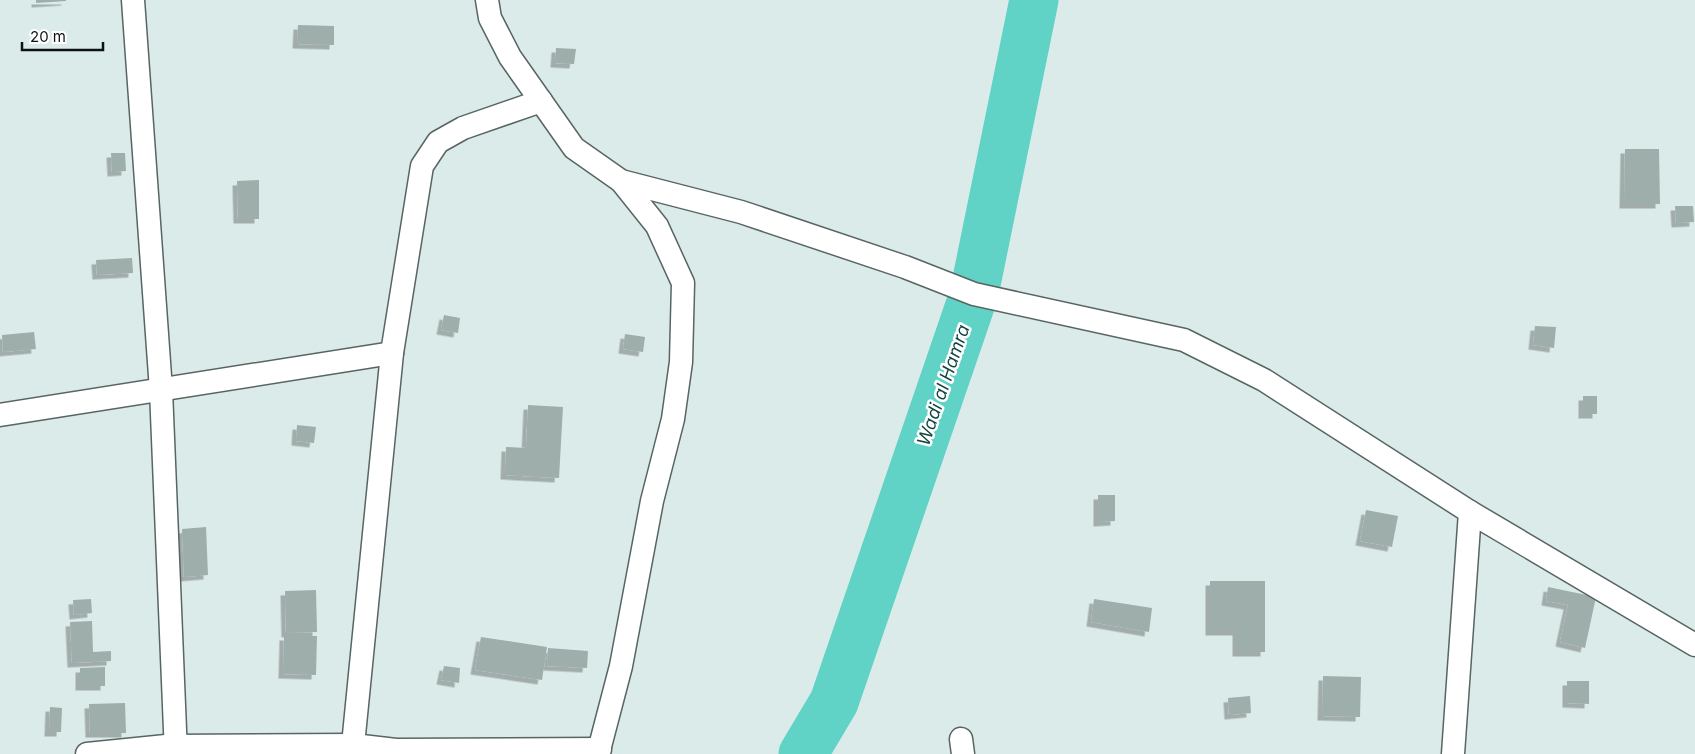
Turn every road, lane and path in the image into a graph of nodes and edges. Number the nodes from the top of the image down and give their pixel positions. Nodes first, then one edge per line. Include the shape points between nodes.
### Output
1 (133, 0) edge
2 (486, 0) edge
3 (541, 101) junction
4 (621, 181) junction
5 (392, 353) junction
6 (161, 390) junction
7 (0, 415) edge
8 (1470, 512) junction
9 (1695, 645) edge
10 (353, 745) junction
11 (176, 750) edge
12 (396, 752) edge
13 (599, 752) edge
14 (87, 754) edge
15 (1453, 754) edge

1 - 6 street
2 - 3 street via 490,18 510,57
3 - 4 street via 574,148
3 - 5 street via 463,128 438,142 422,166
4 - 8 street via 741,212 974,294 1184,340 1264,380
4 - 13 street via 657,226 683,283 681,362 673,419 652,501 621,666
5 - 6 street
5 - 10 street
6 - 7 street
6 - 11 street
8 - 9 street
8 - 15 street
10 - 11 street
10 - 12 street
11 - 14 street
12 - 13 street

